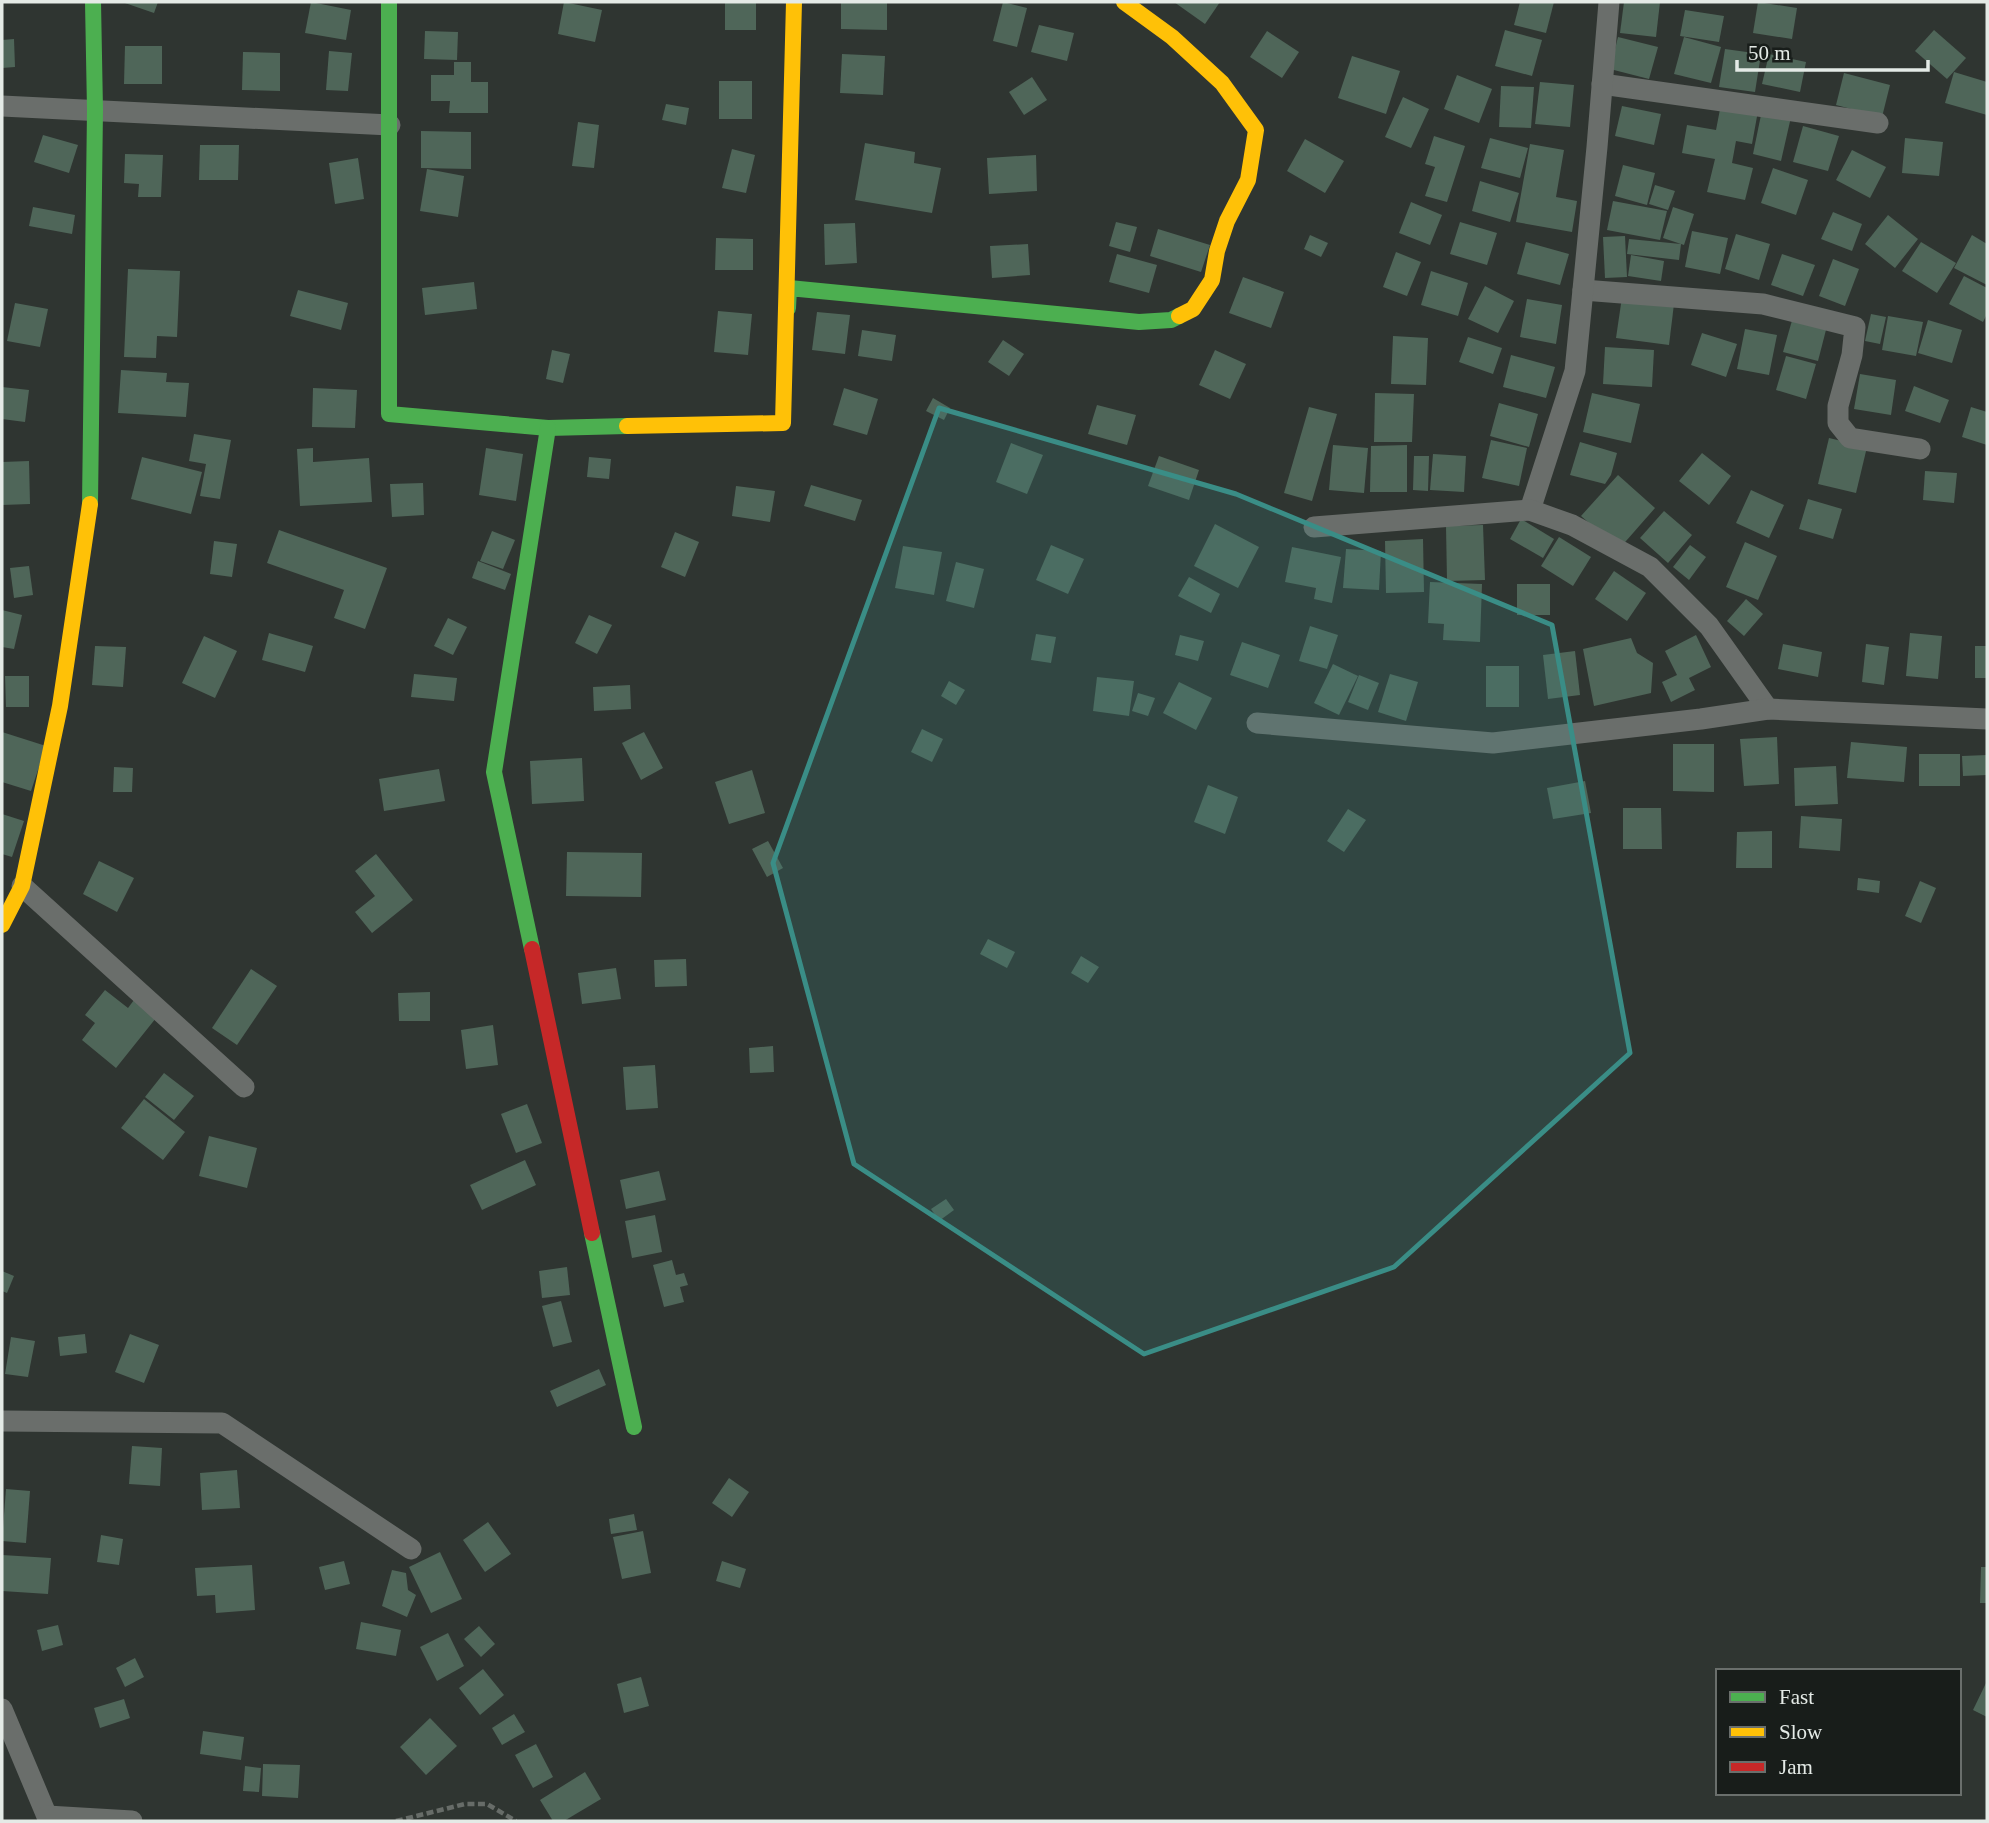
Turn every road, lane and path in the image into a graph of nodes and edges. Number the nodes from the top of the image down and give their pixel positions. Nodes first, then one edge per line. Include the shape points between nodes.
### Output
1 (93, 2) edge
2 (389, 2) edge
3 (794, 2) edge
4 (1124, 2) edge
5 (1609, 2) edge
6 (1602, 84) junction
7 (2, 106) edge
8 (95, 110) junction
9 (1878, 122) dead end
10 (390, 125) junction
11 (1583, 290) junction
12 (787, 312) junction
13 (548, 428) junction
14 (1920, 449) dead end
15 (1530, 510) junction
16 (1314, 527) dead end
17 (1768, 709) junction
18 (1987, 719) edge
19 (1257, 723) dead end
20 (22, 886) junction
21 (2, 925) edge
22 (244, 1087) dead end
23 (2, 1421) edge
24 (634, 1427) dead end
25 (411, 1549) dead end
26 (2, 1709) edge
27 (8, 1742) edge
28 (48, 1819) edge
29 (132, 1821) edge
30 (396, 1821) edge
31 (516, 1821) edge

1 - 8 street
2 - 10 street
3 - 12 street
4 - 12 street via 1172,37 1222,83 1256,130 1248,180 1227,221 1212,280 1193,309 1171,320 1139,322 789,288
5 - 6 street
6 - 9 street
6 - 11 street
7 - 8 street
8 - 10 street
8 - 20 street via 90,505 60,706
10 - 13 street via 389,414
11 - 14 street via 1763,304 1854,327 1838,424 1850,438
11 - 15 street via 1574,371
12 - 13 street via 783,423
13 - 24 street via 494,772
15 - 16 street
15 - 17 street via 1573,525 1650,567 1709,626
17 - 18 street
17 - 19 street via 1493,743
20 - 21 street
20 - 22 street
23 - 25 street via 222,1423
26 - 27 street
27 - 28 street
28 - 29 street
30 - 31 path via 465,1804 487,1804

